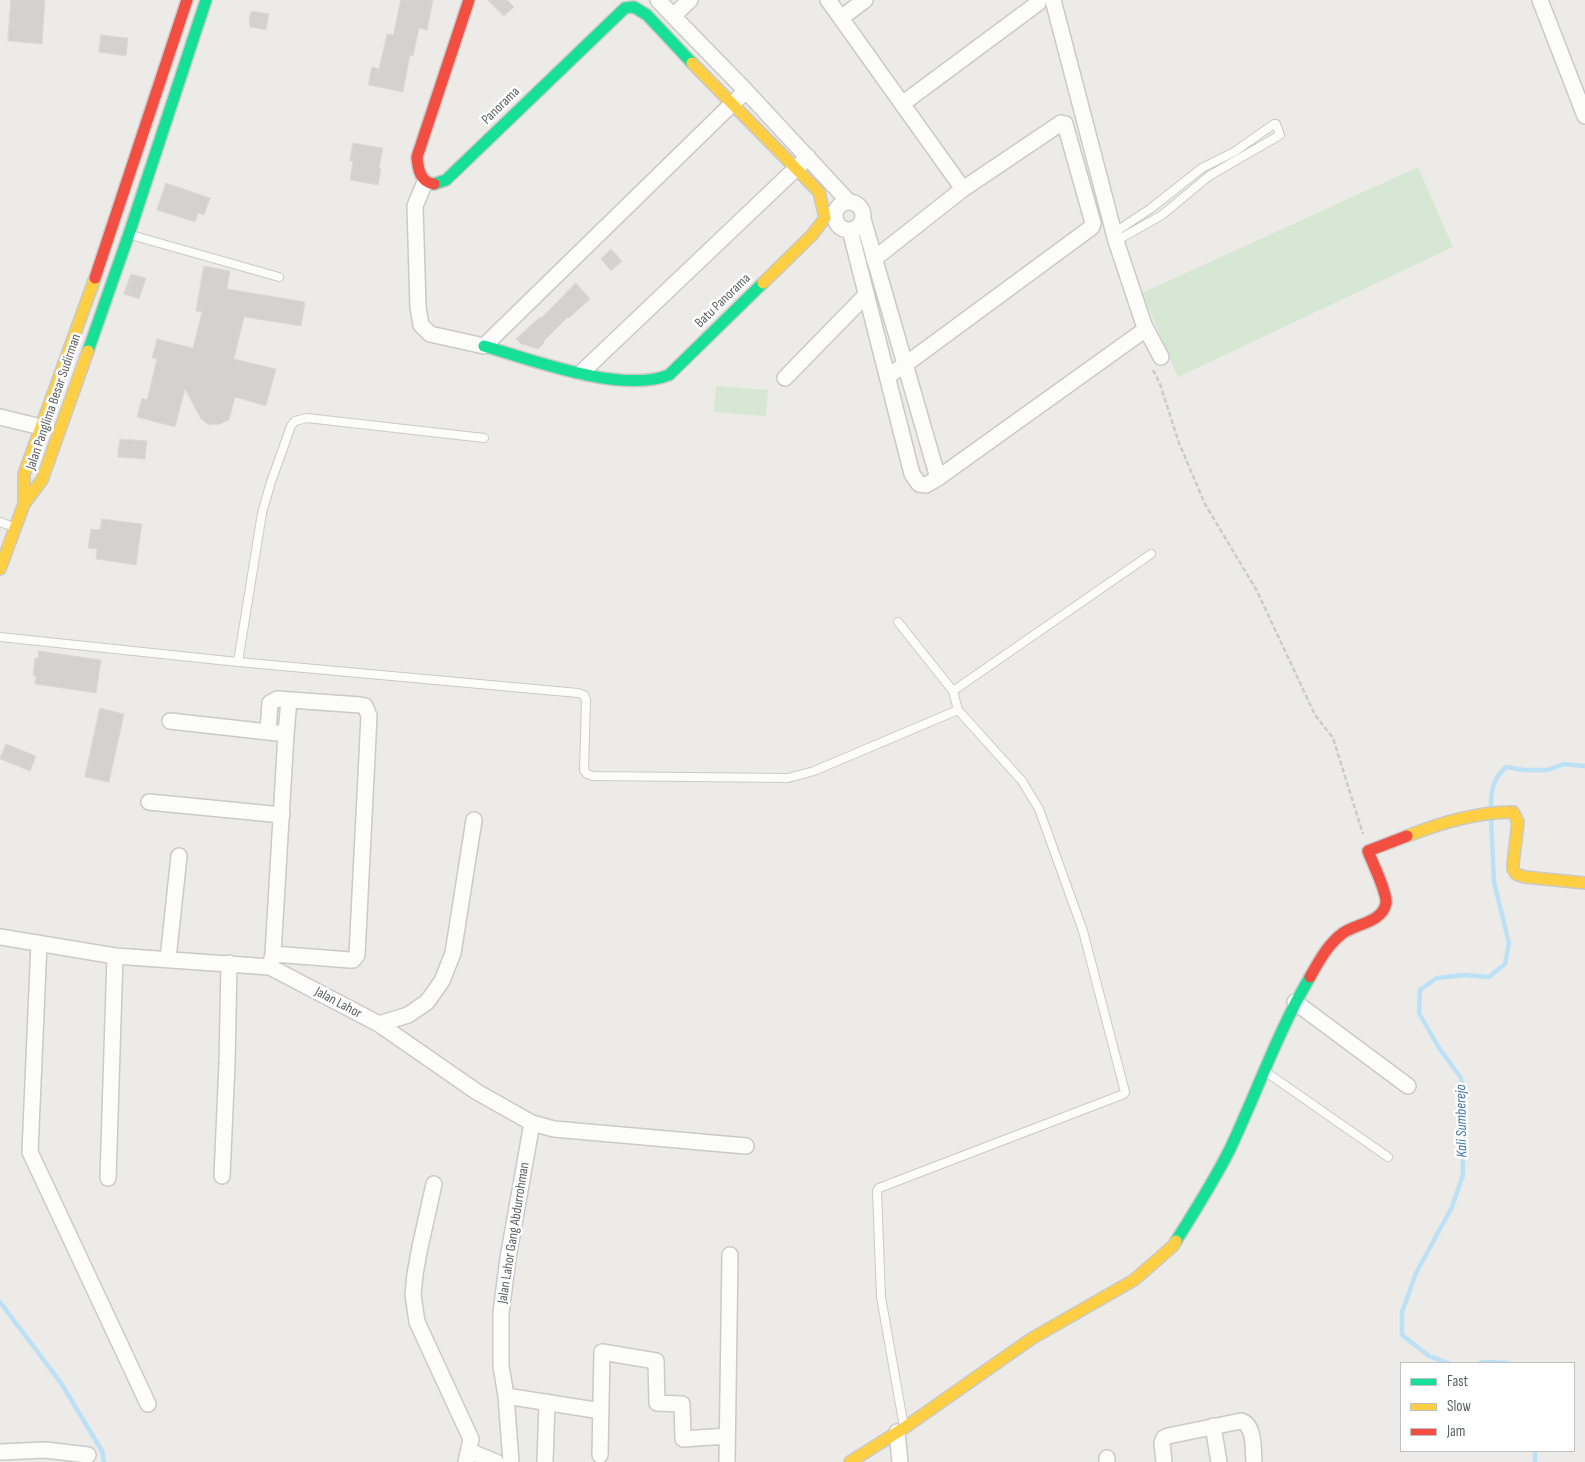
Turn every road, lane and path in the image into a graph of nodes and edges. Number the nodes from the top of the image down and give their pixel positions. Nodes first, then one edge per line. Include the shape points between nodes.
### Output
1 (187, 0) edge
2 (206, 0) edge
3 (469, 0) edge
4 (658, 0) edge
5 (690, 0) edge
6 (828, 0) edge
7 (865, 0) edge
8 (1038, 0) edge
9 (1053, 0) edge
10 (1540, 0) edge
11 (630, 4) edge
12 (673, 16) junction
13 (841, 18) junction
14 (746, 91) junction
15 (732, 104) junction
16 (902, 104) junction
17 (1585, 116) edge
18 (808, 157) junction
19 (796, 169) junction
20 (425, 182) junction
21 (963, 189) junction
22 (848, 201) junction
23 (863, 219) junction
24 (830, 220) junction
25 (850, 230) junction
26 (129, 234) junction
27 (1116, 236) junction
28 (874, 259) junction
29 (278, 277) dead end
30 (866, 295) junction
31 (1146, 329) junction
32 (484, 346) junction
33 (1155, 360) joint
34 (906, 364) junction
35 (582, 372) junction
36 (888, 376) junction
37 (784, 378) dead end
38 (0, 417) edge
39 (41, 427) junction
40 (484, 438) dead end
41 (938, 478) junction
42 (24, 504) junction
43 (0, 522) edge
44 (16, 528) junction
45 (1151, 554) dead end
46 (0, 570) edge
47 (898, 622) dead end
48 (0, 637) edge
49 (238, 662) junction
50 (953, 691) junction
51 (289, 700) junction
52 (958, 710) junction
53 (170, 721) dead end
54 (268, 731) junction
55 (286, 734) junction
56 (149, 802) dead end
57 (282, 814) junction
58 (474, 820) dead end
59 (1368, 851) junction
60 (179, 856) dead end
61 (1585, 883) edge
62 (0, 937) edge
63 (39, 943) junction
64 (115, 956) junction
65 (168, 959) junction
66 (271, 960) junction
67 (229, 964) junction
68 (1295, 1002) junction
69 (379, 1024) junction
70 (1264, 1071) junction
71 (1408, 1086) dead end
72 (532, 1123) junction
73 (746, 1146) dead end
74 (1388, 1157) dead end
75 (222, 1176) dead end
76 (108, 1178) dead end
77 (434, 1184) dead end
78 (730, 1255) dead end
79 (506, 1396) junction
80 (547, 1402) junction
81 (148, 1404) dead end
82 (601, 1411) junction
83 (1214, 1426) junction
84 (901, 1430) junction
85 (728, 1436) junction
86 (1, 1452) dead end
87 (88, 1455) dead end
88 (600, 1455) dead end
89 (44, 1456) edge
90 (468, 1456) edge
91 (496, 1462) edge
92 (511, 1462) edge
93 (545, 1462) edge
94 (727, 1462) edge
95 (850, 1462) edge
96 (900, 1462) edge
97 (1164, 1462) edge
98 (1218, 1462) edge
99 (1254, 1462) edge

1 - 39 street, Jalan Panglima Besar Sudirman via 87,301
2 - 26 street, Jalan Panglima Besar Sudirman
3 - 20 street via 417,157 420,176
4 - 12 street
5 - 12 street
6 - 13 street
7 - 13 street
8 - 16 street
9 - 27 street
10 - 17 street
11 - 15 street, Panorama via 648,15
11 - 20 street, Panorama via 446,180 435,184
12 - 14 street
13 - 16 street
14 - 15 street
14 - 18 street
15 - 19 street
15 - 32 street
16 - 21 street
18 - 19 street
18 - 22 street
19 - 24 street via 820,194
19 - 35 street
20 - 32 street via 415,206 421,325 430,334
21 - 28 street
21 - 34 street via 1064,123 1093,225
22 - 23 street via 856,203 862,210
22 - 24 street via 839,204
23 - 25 street via 858,227
23 - 28 street
24 - 25 street
24 - 35 street, Batu Panorama via 669,375 632,381
25 - 30 street
26 - 29 lane
26 - 42 street, Jalan Panglima Besar Sudirman via 42,480
27 - 27 lane via 1202,168 1234,152 1276,124 1280,135 1209,176 1162,215
27 - 31 street
28 - 34 street
30 - 36 street
30 - 37 street
31 - 33 street
31 - 41 street
32 - 35 street, Batu Panorama
33 - 59 path via 1179,443 1205,504 1257,590 1315,716 1333,738
34 - 36 street
34 - 41 street
36 - 41 street via 912,474 924,486
38 - 39 street
39 - 42 street, Jalan Panglima Besar Sudirman via 24,474
40 - 49 lane via 307,418 295,421 262,513
42 - 44 street
43 - 44 lane
44 - 46 street
45 - 50 lane
47 - 50 lane
48 - 49 lane
49 - 52 lane via 578,693 586,700 584,770 593,776 788,778 814,771
50 - 52 lane
51 - 54 street via 276,699 270,703
51 - 55 street
51 - 66 street via 360,704 367,710 358,951 353,960
52 - 84 lane via 1022,781 1039,810 1083,931 1125,1092 877,1191 881,1297
53 - 54 street
54 - 55 street
55 - 57 street
56 - 57 street
57 - 66 street
58 - 69 street via 453,953 442,981 427,1002 408,1014
59 - 61 street via 1473,814 1513,812 1518,822 1513,864 1516,874
59 - 68 street via 1384,893 1384,909 1377,918 1343,933 1334,941
60 - 65 street
62 - 63 street, Jalan Lahor
63 - 64 street, Jalan Lahor
63 - 81 street via 30,1152
64 - 65 street, Jalan Lahor
64 - 76 street
65 - 67 street, Jalan Lahor
66 - 67 street, Jalan Lahor
66 - 69 street, Jalan Lahor
67 - 75 street
68 - 70 street
68 - 71 street
69 - 72 street, Jalan Lahor via 478,1092
70 - 74 lane
70 - 84 street via 1229,1150 1173,1246 1134,1280 1031,1339
72 - 73 street, Jalan Lahor via 554,1128
72 - 79 street, Jalan Lahor Gang Abdurrohman via 501,1313 501,1366
77 - 90 street via 413,1295 417,1322 471,1439
78 - 85 street
79 - 80 street
79 - 92 street, Jalan Lahor Gang Abdurrohman
80 - 82 street
80 - 93 street
82 - 85 street via 602,1352 656,1360 657,1403 682,1404 683,1439
82 - 88 street
83 - 97 street via 1164,1438
83 - 98 street
83 - 99 street via 1246,1422 1250,1426
84 - 95 street
84 - 96 street
85 - 94 street
86 - 89 street
87 - 89 street
90 - 91 street

